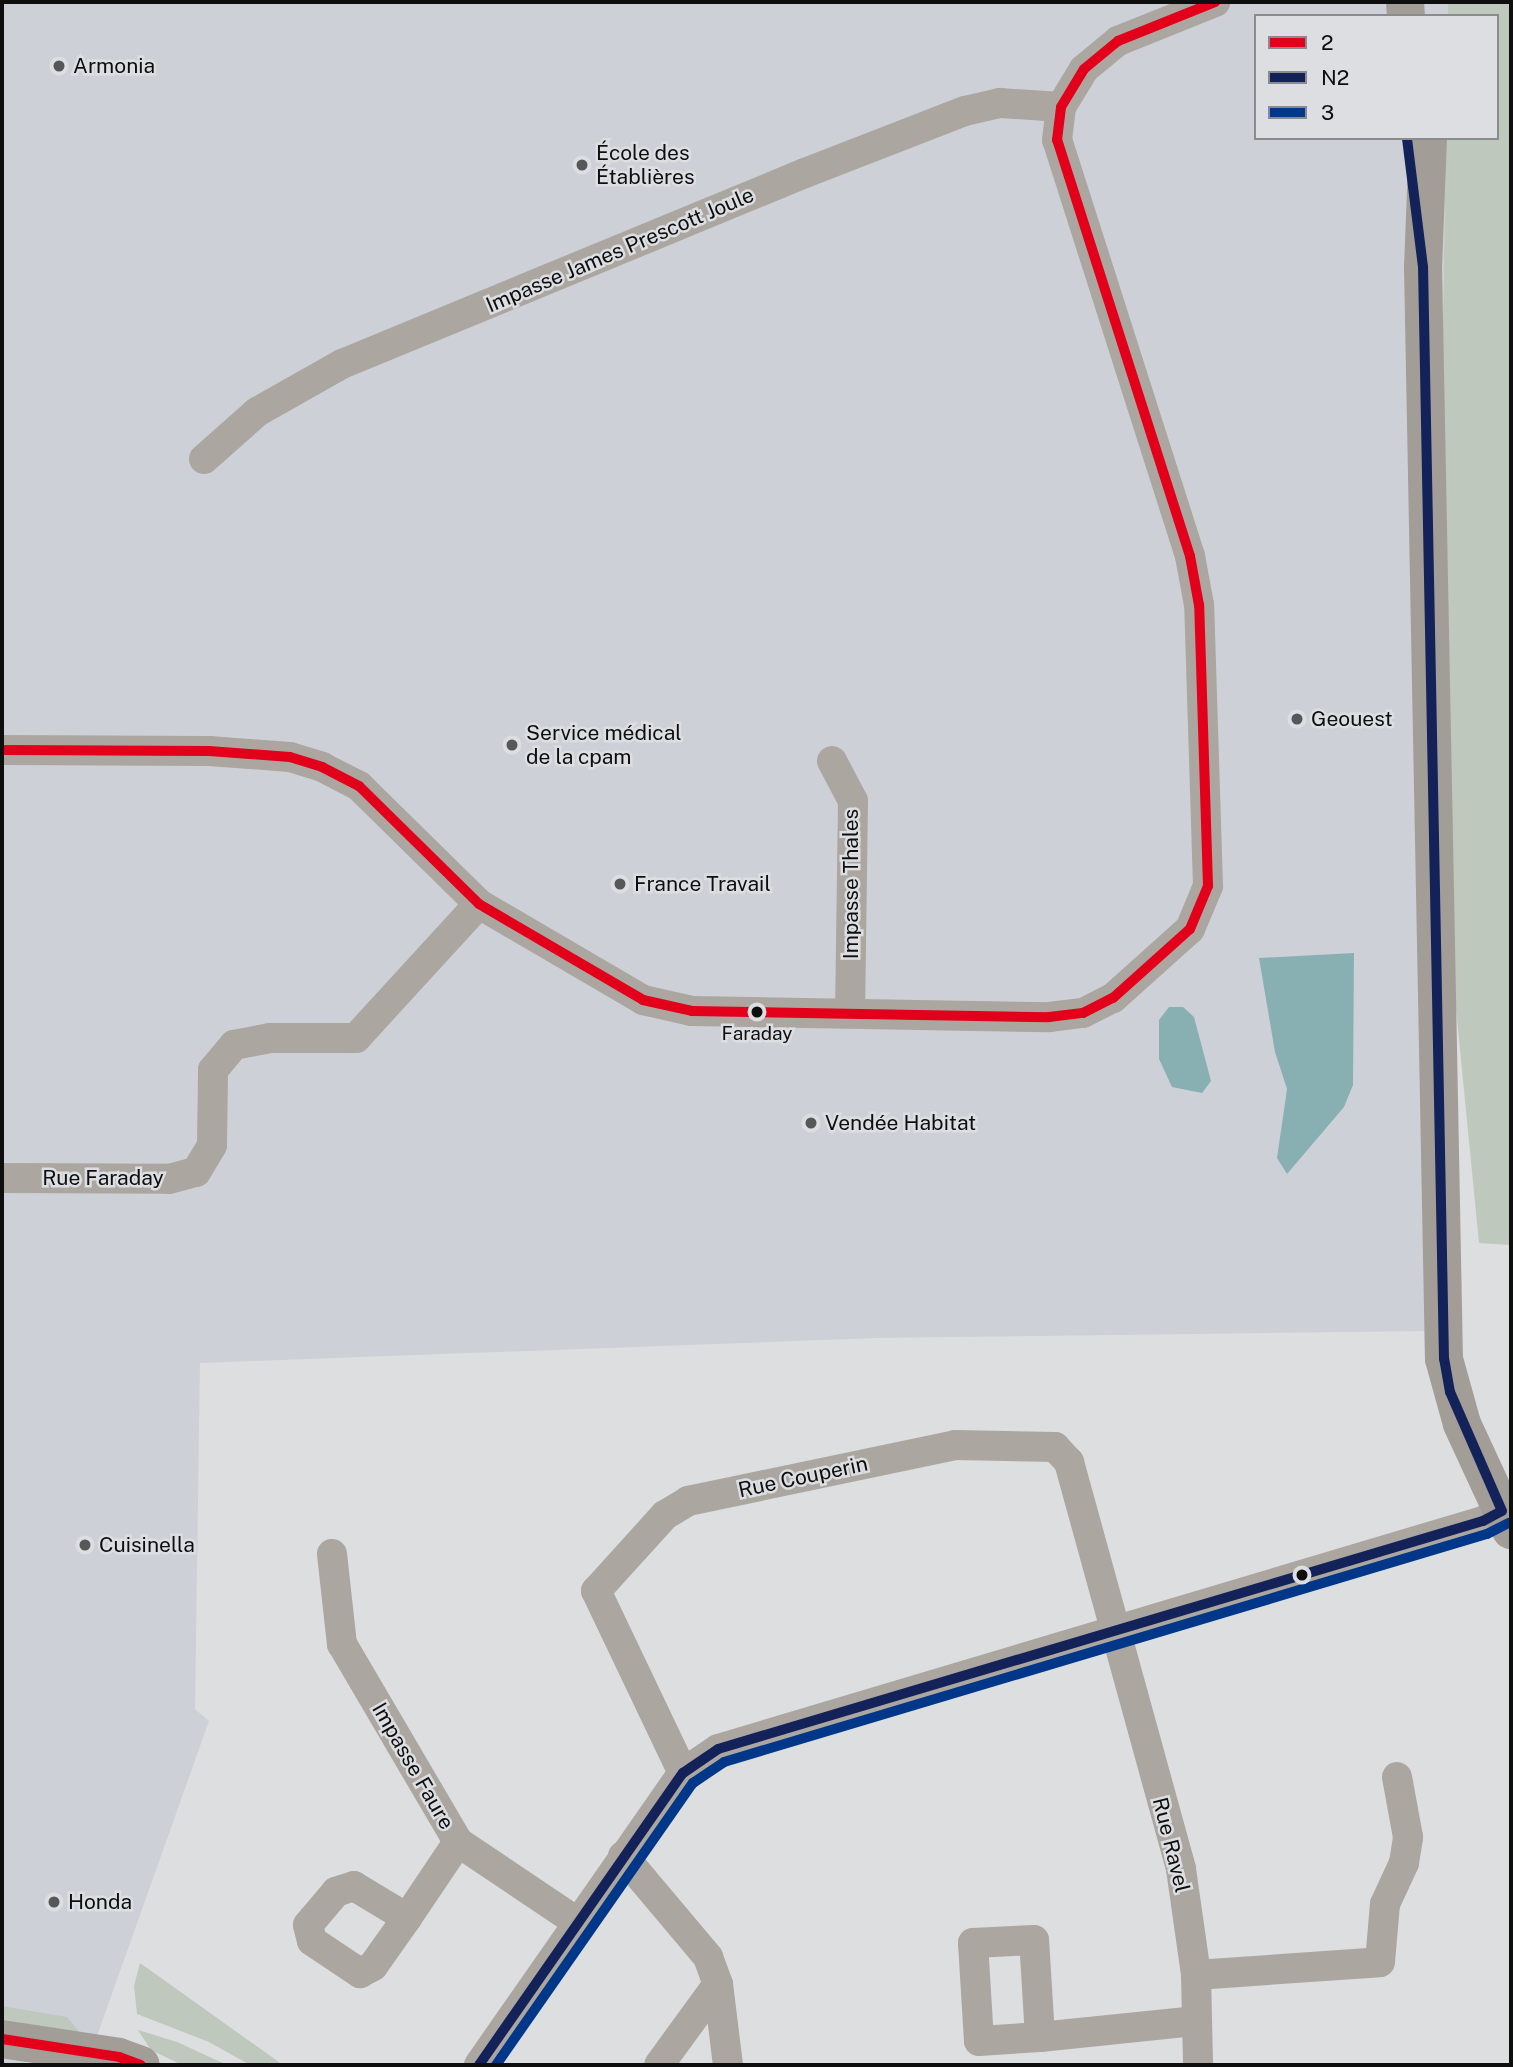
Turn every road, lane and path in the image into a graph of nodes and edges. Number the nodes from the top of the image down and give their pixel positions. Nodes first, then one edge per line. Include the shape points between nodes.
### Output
1 (1215, 2) edge
2 (1061, 107) junction
3 (1406, 140) edge
4 (1428, 140) edge
5 (1423, 267) junction
6 (204, 459) dead end
7 (2, 750) edge
8 (832, 761) dead end
9 (479, 904) junction
10 (850, 1013) junction
11 (2, 1178) edge
12 (1507, 1520) edge
13 (332, 1554) dead end
14 (1113, 1629) junction
15 (683, 1773) junction
16 (1397, 1777) dead end
17 (458, 1842) junction
18 (623, 1856) junction
19 (407, 1918) dead end
20 (577, 1922) junction
21 (1196, 1975) junction
22 (718, 1984) junction
23 (1194, 2021) junction
24 (1040, 2037) dead end
25 (2, 2039) edge
26 (141, 2065) edge
27 (479, 2065) edge
28 (659, 2065) edge
29 (727, 2065) edge
30 (1198, 2065) edge

1 - 2 street via 1118,41 1084,69
2 - 6 street, Impasse James Prescott Joule via 1000,103 965,111 805,173 342,364 257,412
2 - 10 street via 1057,140 1190,556 1197,593 1208,886 1190,929 1113,998 1083,1013 1049,1017
3 - 5 main road
4 - 5 main road
5 - 12 main road via 1444,1359 1450,1392
7 - 9 street via 209,751 290,757 322,767 359,786
8 - 10 street, Impasse Thales via 853,801
9 - 10 street via 643,1000 692,1011
9 - 11 street, Rue Faraday via 356,1038 270,1038 234,1045 213,1070 212,1145 196,1172 169,1179
12 - 14 street via 1483,1521
13 - 17 street, Impasse Faure via 342,1644
14 - 15 street via 718,1749
14 - 15 street, Rue Couperin via 1069,1462 1055,1447 955,1445 688,1501 665,1515 596,1591
14 - 21 street, Rue Ravel via 1181,1870
15 - 18 street
16 - 21 street via 1408,1837 1404,1863 1385,1905 1380,1962
17 - 19 street
17 - 20 street, Impasse Faure
18 - 20 street
18 - 22 street via 708,1957
20 - 27 street
21 - 23 street, Rue Ravel
22 - 28 street
22 - 29 street
23 - 24 street
23 - 30 street, Rue Ravel
25 - 26 main road via 119,2057

